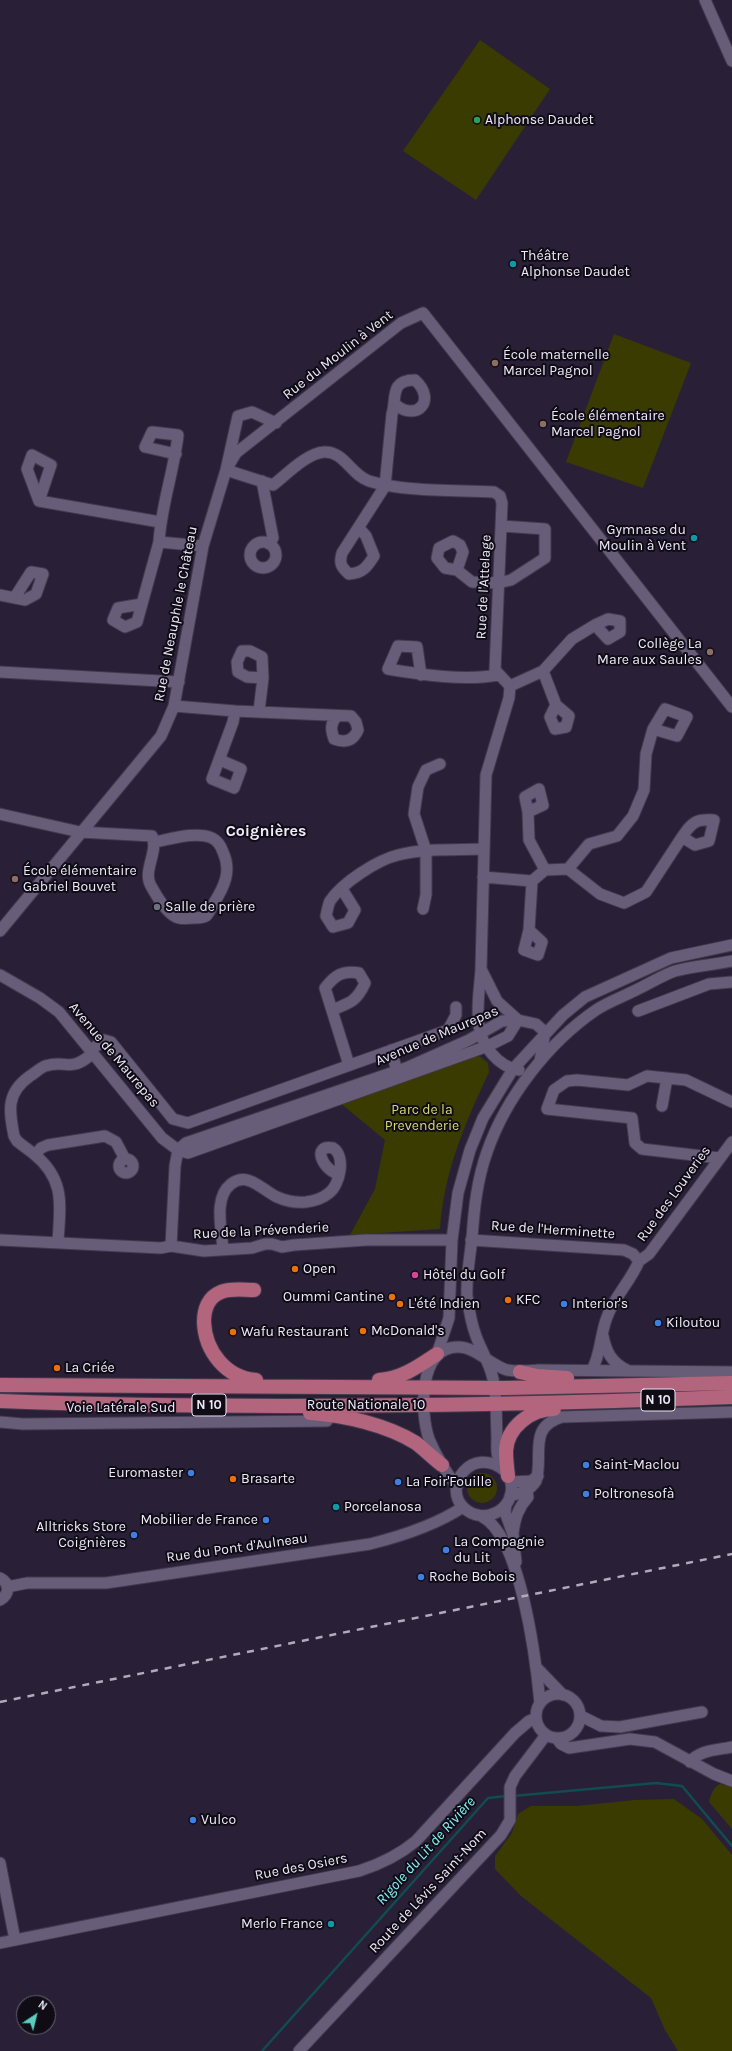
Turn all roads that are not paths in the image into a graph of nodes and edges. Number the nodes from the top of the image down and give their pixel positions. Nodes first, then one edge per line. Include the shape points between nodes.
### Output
1 (704, 0) edge
2 (732, 61) edge
3 (396, 404) dead end
4 (276, 423) junction
5 (176, 454) dead end
6 (226, 470) junction
7 (262, 481) junction
8 (385, 486) junction
9 (39, 501) dead end
10 (160, 522) junction
11 (502, 526) junction
12 (359, 528) dead end
13 (159, 542) junction
14 (269, 544) dead end
15 (203, 546) junction
16 (457, 570) dead end
17 (498, 583) junction
18 (0, 595) edge
19 (15, 597) dead end
20 (142, 604) dead end
21 (596, 625) dead end
22 (543, 671) junction
23 (1, 674) edge
24 (422, 675) dead end
25 (499, 675) junction
26 (263, 678) dead end
27 (179, 682) junction
28 (510, 686) junction
29 (556, 705) dead end
30 (174, 706) junction
31 (732, 707) edge
32 (235, 711) junction
33 (260, 711) junction
34 (336, 717) dead end
35 (653, 729) dead end
36 (220, 760) dead end
37 (440, 764) dead end
38 (528, 812) dead end
39 (0, 814) edge
40 (80, 832) junction
41 (682, 837) dead end
42 (155, 842) junction
43 (484, 849) junction
44 (426, 851) junction
45 (568, 869) junction
46 (545, 870) junction
47 (483, 877) junction
48 (532, 881) junction
49 (342, 889) dead end
50 (423, 909) dead end
51 (0, 930) edge
52 (528, 930) dead end
53 (732, 945) edge
54 (732, 962) edge
55 (481, 969) junction
56 (0, 974) edge
57 (732, 982) edge
58 (456, 1007) dead end
59 (332, 1010) dead end
60 (638, 1011) dead end
61 (518, 1020) junction
62 (546, 1032) junction
63 (481, 1034) junction
64 (488, 1046) junction
65 (391, 1050) junction
66 (92, 1052) junction
67 (540, 1061) junction
68 (349, 1065) junction
69 (513, 1069) junction
70 (397, 1071) junction
71 (531, 1072) junction
72 (668, 1078) junction
73 (732, 1102) edge
74 (662, 1106) dead end
75 (232, 1107) junction
76 (237, 1126) junction
77 (732, 1142) edge
78 (178, 1150) junction
79 (35, 1155) junction
80 (719, 1158) junction
81 (125, 1159) dead end
82 (338, 1174) dead end
83 (0, 1240) edge
84 (452, 1240) junction
85 (471, 1240) junction
86 (58, 1242) junction
87 (171, 1246) junction
88 (223, 1250) junction
89 (639, 1261) junction
90 (254, 1290) dead end
91 (602, 1331) junction
92 (437, 1354) junction
93 (486, 1359) junction
94 (592, 1370) junction
95 (628, 1370) junction
96 (520, 1372) junction
97 (732, 1372) edge
98 (732, 1383) edge
99 (586, 1385) junction
100 (267, 1386) junction
101 (355, 1386) junction
102 (494, 1387) junction
103 (424, 1388) junction
104 (0, 1393) edge
105 (732, 1397) edge
106 (585, 1402) junction
107 (424, 1404) junction
108 (494, 1404) junction
109 (255, 1406) junction
110 (732, 1412) edge
111 (0, 1422) edge
112 (362, 1422) junction
113 (23, 1424) junction
114 (0, 1428) edge
115 (442, 1465) junction
116 (538, 1476) junction
117 (508, 1477) junction
118 (457, 1487) junction
119 (527, 1490) junction
120 (508, 1500) junction
121 (463, 1507) junction
122 (481, 1516) junction
123 (513, 1534) junction
124 (518, 1577) junction
125 (0, 1578) edge
126 (7, 1587) junction
127 (0, 1600) edge
128 (536, 1667) junction
129 (563, 1695) junction
130 (540, 1703) junction
131 (702, 1712) dead end
132 (580, 1716) junction
133 (536, 1718) junction
134 (572, 1734) junction
135 (551, 1737) junction
136 (585, 1746) junction
137 (732, 1747) edge
138 (690, 1762) junction
139 (732, 1781) edge
140 (0, 1863) edge
141 (15, 1940) junction
142 (0, 1943) edge
143 (299, 2051) edge

1 - 2 street
3 - 8 street via 392,414
4 - 6 street, Rue du Moulin à Vent via 236,453
4 - 6 street, Rue de Neauphle le Château via 252,412 238,416
4 - 31 street, Rue du Moulin à Vent via 401,322 423,313
5 - 10 street
6 - 7 street, Rue de l'Attelage
6 - 15 street, Rue de Neauphle le Château
7 - 8 street, Rue de l'Attelage via 273,485 313,454 324,452 336,454 366,480
7 - 14 street via 273,538
8 - 11 street, Rue de l'Attelage via 494,492 500,496 502,503
8 - 12 street
9 - 10 street
10 - 13 street
11 - 17 street, Rue de l'Attelage
11 - 17 street via 545,529 544,558 512,580
13 - 15 street
13 - 20 street
15 - 27 street, Rue de Neauphle le Château
16 - 17 street via 472,582
17 - 25 street, Rue de l'Attelage via 495,670
18 - 19 street
21 - 22 street via 572,639
22 - 28 street
22 - 29 street
23 - 27 street
24 - 25 street via 482,678
25 - 28 street
26 - 33 street
27 - 30 street, Rue de Neauphle le Château
28 - 43 street via 509,698 486,775
30 - 32 street
30 - 40 street, Rue de Neauphle le Château via 161,736
32 - 33 street
32 - 36 street
33 - 34 street
35 - 45 street via 646,754 644,790 633,816 617,836 590,844
37 - 44 street via 426,770 418,787 414,814
38 - 46 street via 529,840
39 - 40 street
40 - 42 street via 145,834 152,836
40 - 51 street, Rue de Neauphle le Château
41 - 45 street via 646,892 624,903 600,894
42 - 42 street via 205,836 214,838 221,846 226,858 227,874 223,888 207,915 195,918 175,917 150,885 149,871
43 - 44 street
43 - 47 street
44 - 49 street via 396,855 355,876
44 - 50 street via 426,895
45 - 46 street
46 - 48 street
47 - 48 street
47 - 55 street
48 - 52 street
53 - 62 street via 671,958 592,994 567,1011
54 - 67 street via 675,971 597,1010 556,1043
55 - 61 street via 497,1001
55 - 63 street via 478,1022
56 - 66 street, Avenue de Maurepas via 59,1012
57 - 60 street via 709,984
58 - 65 street via 456,1015 448,1030
59 - 68 street
61 - 62 street via 536,1024
61 - 63 street, Avenue de Maurepas via 502,1022
61 - 64 street, Avenue de Maurepas via 508,1036
62 - 67 street
62 - 69 street
63 - 64 street
63 - 70 street, Avenue de Maurepas
64 - 69 street via 499,1063
64 - 78 street, Avenue de Maurepas via 188,1153
65 - 68 street
65 - 70 street
66 - 75 street via 104,1040 111,1042 173,1119 188,1123
66 - 78 street, Avenue de Maurepas via 162,1138
66 - 79 street via 80,1064 50,1065 41,1068 14,1090 11,1104 14,1136
67 - 71 street
68 - 75 street
69 - 71 street
69 - 84 street via 483,1118 470,1150 458,1193
70 - 76 street, Avenue de Maurepas
71 - 85 street via 499,1122 486,1153 478,1186
72 - 73 street via 686,1080
72 - 74 street
72 - 80 street via 647,1076 628,1085 567,1081 554,1090 547,1109 632,1118 635,1142 642,1148
75 - 76 street
76 - 78 street, Avenue de Maurepas via 186,1143
77 - 80 street, Rue des Louveries
78 - 87 street via 174,1166
79 - 81 street via 48,1145 105,1136 116,1142
79 - 86 street via 53,1175 59,1188 61,1202
80 - 89 street, Rue des Louveries via 649,1254
82 - 88 street via 337,1183 329,1193 307,1202 284,1200 246,1179 233,1183 225,1190 220,1201
83 - 86 street, Rue de la Prévenderie
84 - 88 street, Rue de la Prévenderie via 366,1240 288,1247 265,1244 252,1248
84 - 92 street via 449,1318
85 - 89 street, Rue de l'Herminette via 624,1250 633,1254
85 - 93 street via 467,1292 469,1311
86 - 87 street, Rue de la Prévenderie via 161,1248
87 - 88 street, Rue de la Prévenderie via 189,1250
89 - 91 street via 634,1274 611,1308
90 - 100 main road via 227,1290 218,1293 204,1312 205,1334 211,1349 224,1366 240,1377 258,1380
91 - 94 street via 597,1360
91 - 95 street via 610,1357
92 - 93 street via 450,1348 468,1348
92 - 101 main road via 406,1374 390,1380 362,1380
92 - 103 street via 427,1373
93 - 96 street via 507,1370
93 - 102 street
94 - 95 street
94 - 96 street
95 - 97 street
96 - 99 main road via 570,1378
98 - 99 main road, N 10
99 - 102 main road, N 10
100 - 101 main road, N 10
100 - 104 main road, N 10 via 22,1385
101 - 103 main road, N 10
102 - 103 main road, N 10
102 - 108 street
103 - 107 street
104 - 109 main road, Route Nationale 10 / N 10
105 - 106 main road, Route Nationale 10 / N 10
106 - 108 main road, Route Nationale 10 / N 10
106 - 117 main road via 572,1409 537,1412 517,1425 508,1437
107 - 108 main road, Route Nationale 10 / N 10
107 - 109 main road, Route Nationale 10 / N 10
107 - 115 street via 429,1438
108 - 117 street via 498,1456
109 - 112 main road via 264,1412 321,1414
110 - 116 street via 562,1417 546,1425 539,1438
111 - 113 street, Voie Latérale Sud
112 - 113 street, Voie Latérale Sud via 320,1420
112 - 115 main road via 405,1437
113 - 114 street
115 - 118 street
116 - 117 street via 531,1481
116 - 119 street via 533,1487
117 - 118 street via 498,1465 489,1462 473,1464 465,1470
117 - 120 street
118 - 121 street via 457,1494
119 - 120 street
119 - 123 street via 528,1497 522,1503 515,1519
120 - 122 street via 497,1513
120 - 123 street via 505,1512
121 - 122 street
121 - 126 street, Rue du Pont d'Aulneau via 398,1537 370,1544 106,1583 27,1583
122 - 124 street via 500,1534
123 - 124 street
124 - 128 street
125 - 126 street
126 - 127 street via 6,1594
128 - 129 street
128 - 130 street
129 - 130 street via 550,1696
129 - 132 street via 574,1700 580,1710
130 - 133 street
131 - 132 street via 620,1727 601,1726
132 - 134 street via 580,1723
133 - 135 street via 541,1730
133 - 141 street, Rue des Osiers via 515,1733 416,1841 404,1852 381,1864 359,1871
134 - 135 street
134 - 136 street
135 - 136 street via 569,1748
135 - 143 street, Route de Lévis Saint-Nom via 514,1776 510,1787 510,1820 501,1835
136 - 138 street via 637,1739 655,1742
137 - 138 street via 701,1753 694,1756
138 - 139 street
140 - 141 street
141 - 142 street, Rue des Osiers

